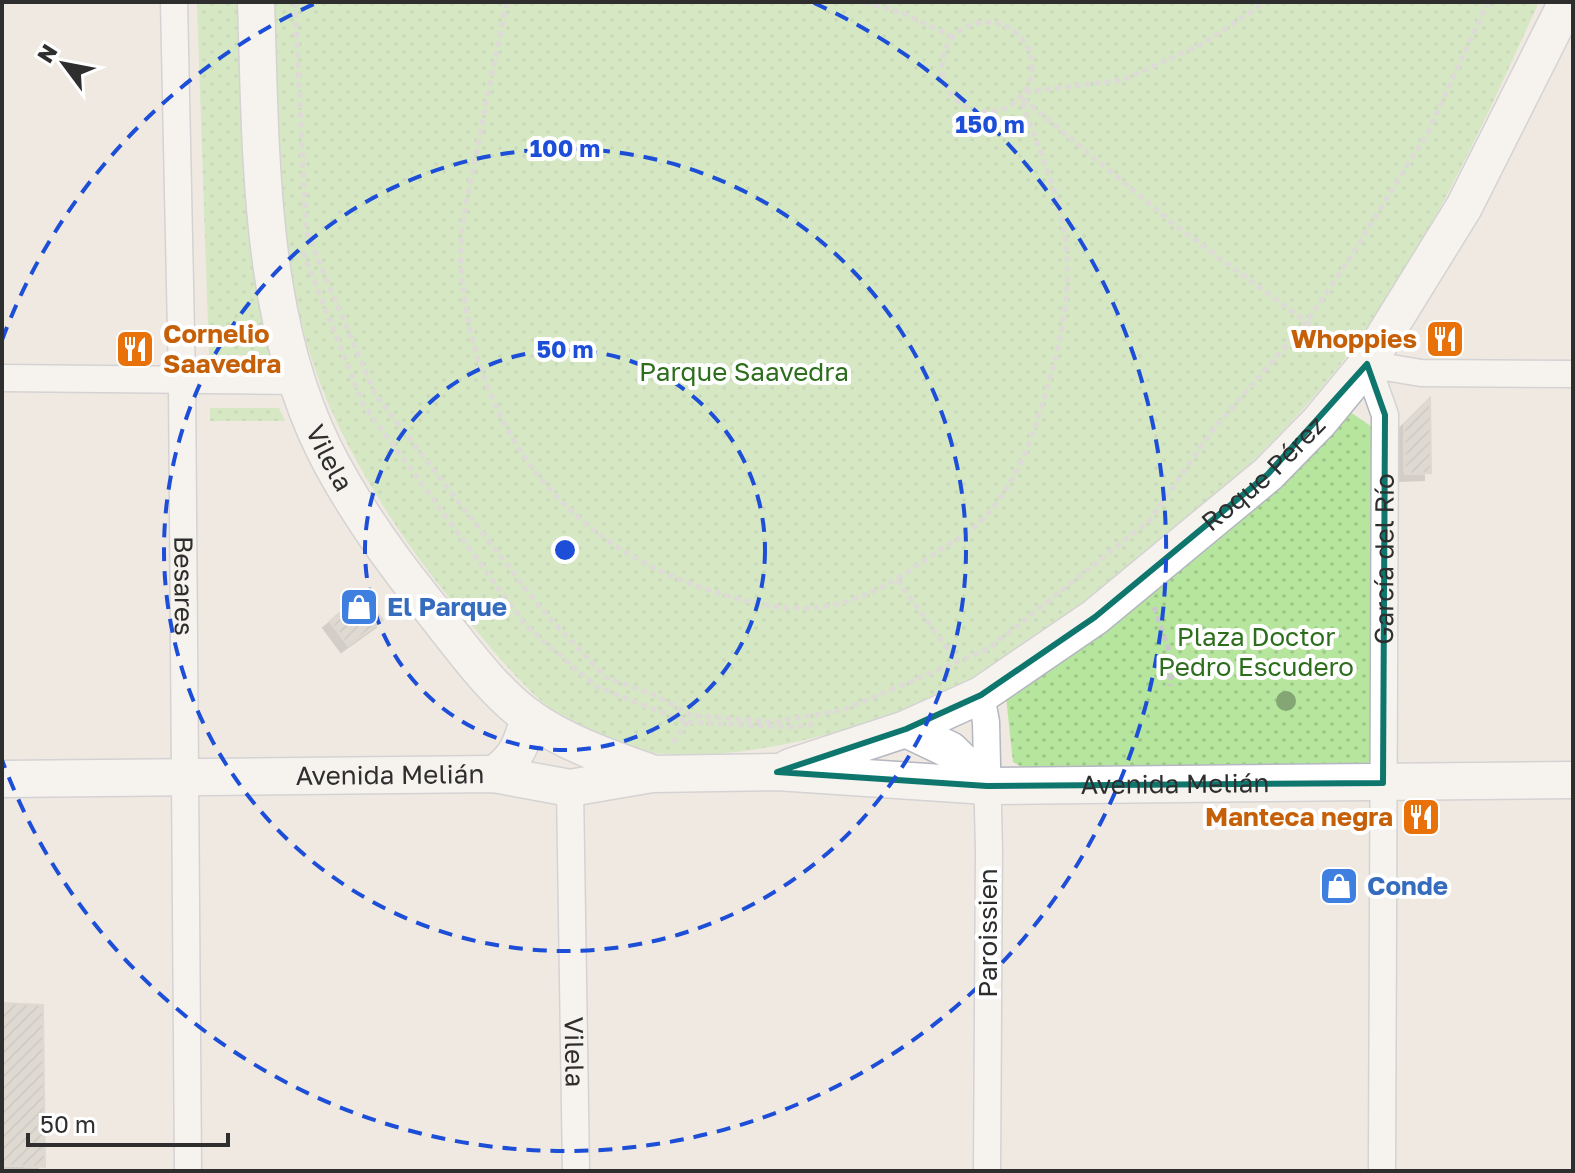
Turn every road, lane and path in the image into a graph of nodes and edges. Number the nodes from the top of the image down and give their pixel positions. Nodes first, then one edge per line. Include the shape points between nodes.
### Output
1 (174, 2) edge
2 (256, 2) edge
3 (295, 2) edge
4 (507, 2) edge
5 (864, 2) edge
6 (1266, 2) edge
7 (1488, 2) edge
8 (1567, 2) edge
9 (953, 37) junction
10 (1023, 95) junction
11 (302, 250) dead end
12 (1305, 324) junction
13 (1367, 364) junction
14 (1573, 374) edge
15 (2, 378) edge
16 (182, 379) junction
17 (298, 381) junction
18 (897, 580) junction
19 (1150, 598) dead end
20 (958, 663) junction
21 (1170, 686) dead end
22 (981, 695) junction
23 (529, 717) junction
24 (819, 723) dead end
25 (906, 729) junction
26 (777, 772) junction
27 (494, 774) junction
28 (652, 774) junction
29 (2, 779) edge
30 (183, 779) junction
31 (1573, 780) edge
32 (1383, 783) junction
33 (987, 786) junction
34 (570, 788) junction
35 (188, 1171) edge
36 (576, 1171) edge
37 (987, 1171) edge
38 (1382, 1171) edge

1 - 16 street, Besares
2 - 17 street, Vilela via 261,167 279,309
3 - 20 path via 306,231 375,394 542,610 605,677 690,715 774,722 843,710
4 - 18 path via 467,200 461,264 478,367 536,477 584,526 628,556 734,598 798,610 846,602
5 - 9 path
6 - 10 path via 1202,44 1123,80
7 - 12 path via 1428,132
8 - 13 street via 1464,207
9 - 10 path via 976,23 1003,24 1015,31 1033,66
9 - 10 path via 941,66 944,82 963,106 994,112
10 - 12 path via 1175,225
10 - 18 path via 1064,230 1068,276 1061,342 1028,452 1002,494 974,528
11 - 24 path via 363,404 527,627 597,687 687,722 791,727
12 - 13 path
12 - 20 path via 1211,432 1150,520 988,649
13 - 14 street via 1421,373
13 - 22 street, Roque Pérez via 1268,474 1185,546 1095,617
13 - 32 street, García del Río via 1385,415
15 - 16 street
16 - 17 street
16 - 30 street, Besares
17 - 23 street, Vilela via 323,447 354,503 474,662
18 - 20 path
19 - 21 path via 1172,659
20 - 22 path
22 - 25 street, Avenida Melián
22 - 33 street, Paroissien
23 - 27 street via 521,749
23 - 28 street, Vilela via 586,748
25 - 26 street, Avenida Melián
25 - 33 street via 950,750
26 - 28 street, Avenida Melián
26 - 33 street, Avenida Melián
27 - 30 street, Avenida Melián
27 - 34 street, Avenida Melián
28 - 34 street, Avenida Melián
29 - 30 street, Avenida Melián
30 - 35 street, Besares
31 - 32 street, Avenida Melián
32 - 33 street, Avenida Melián
32 - 38 street, García del Río
33 - 37 street, Paroissien
34 - 36 street, Vilela

